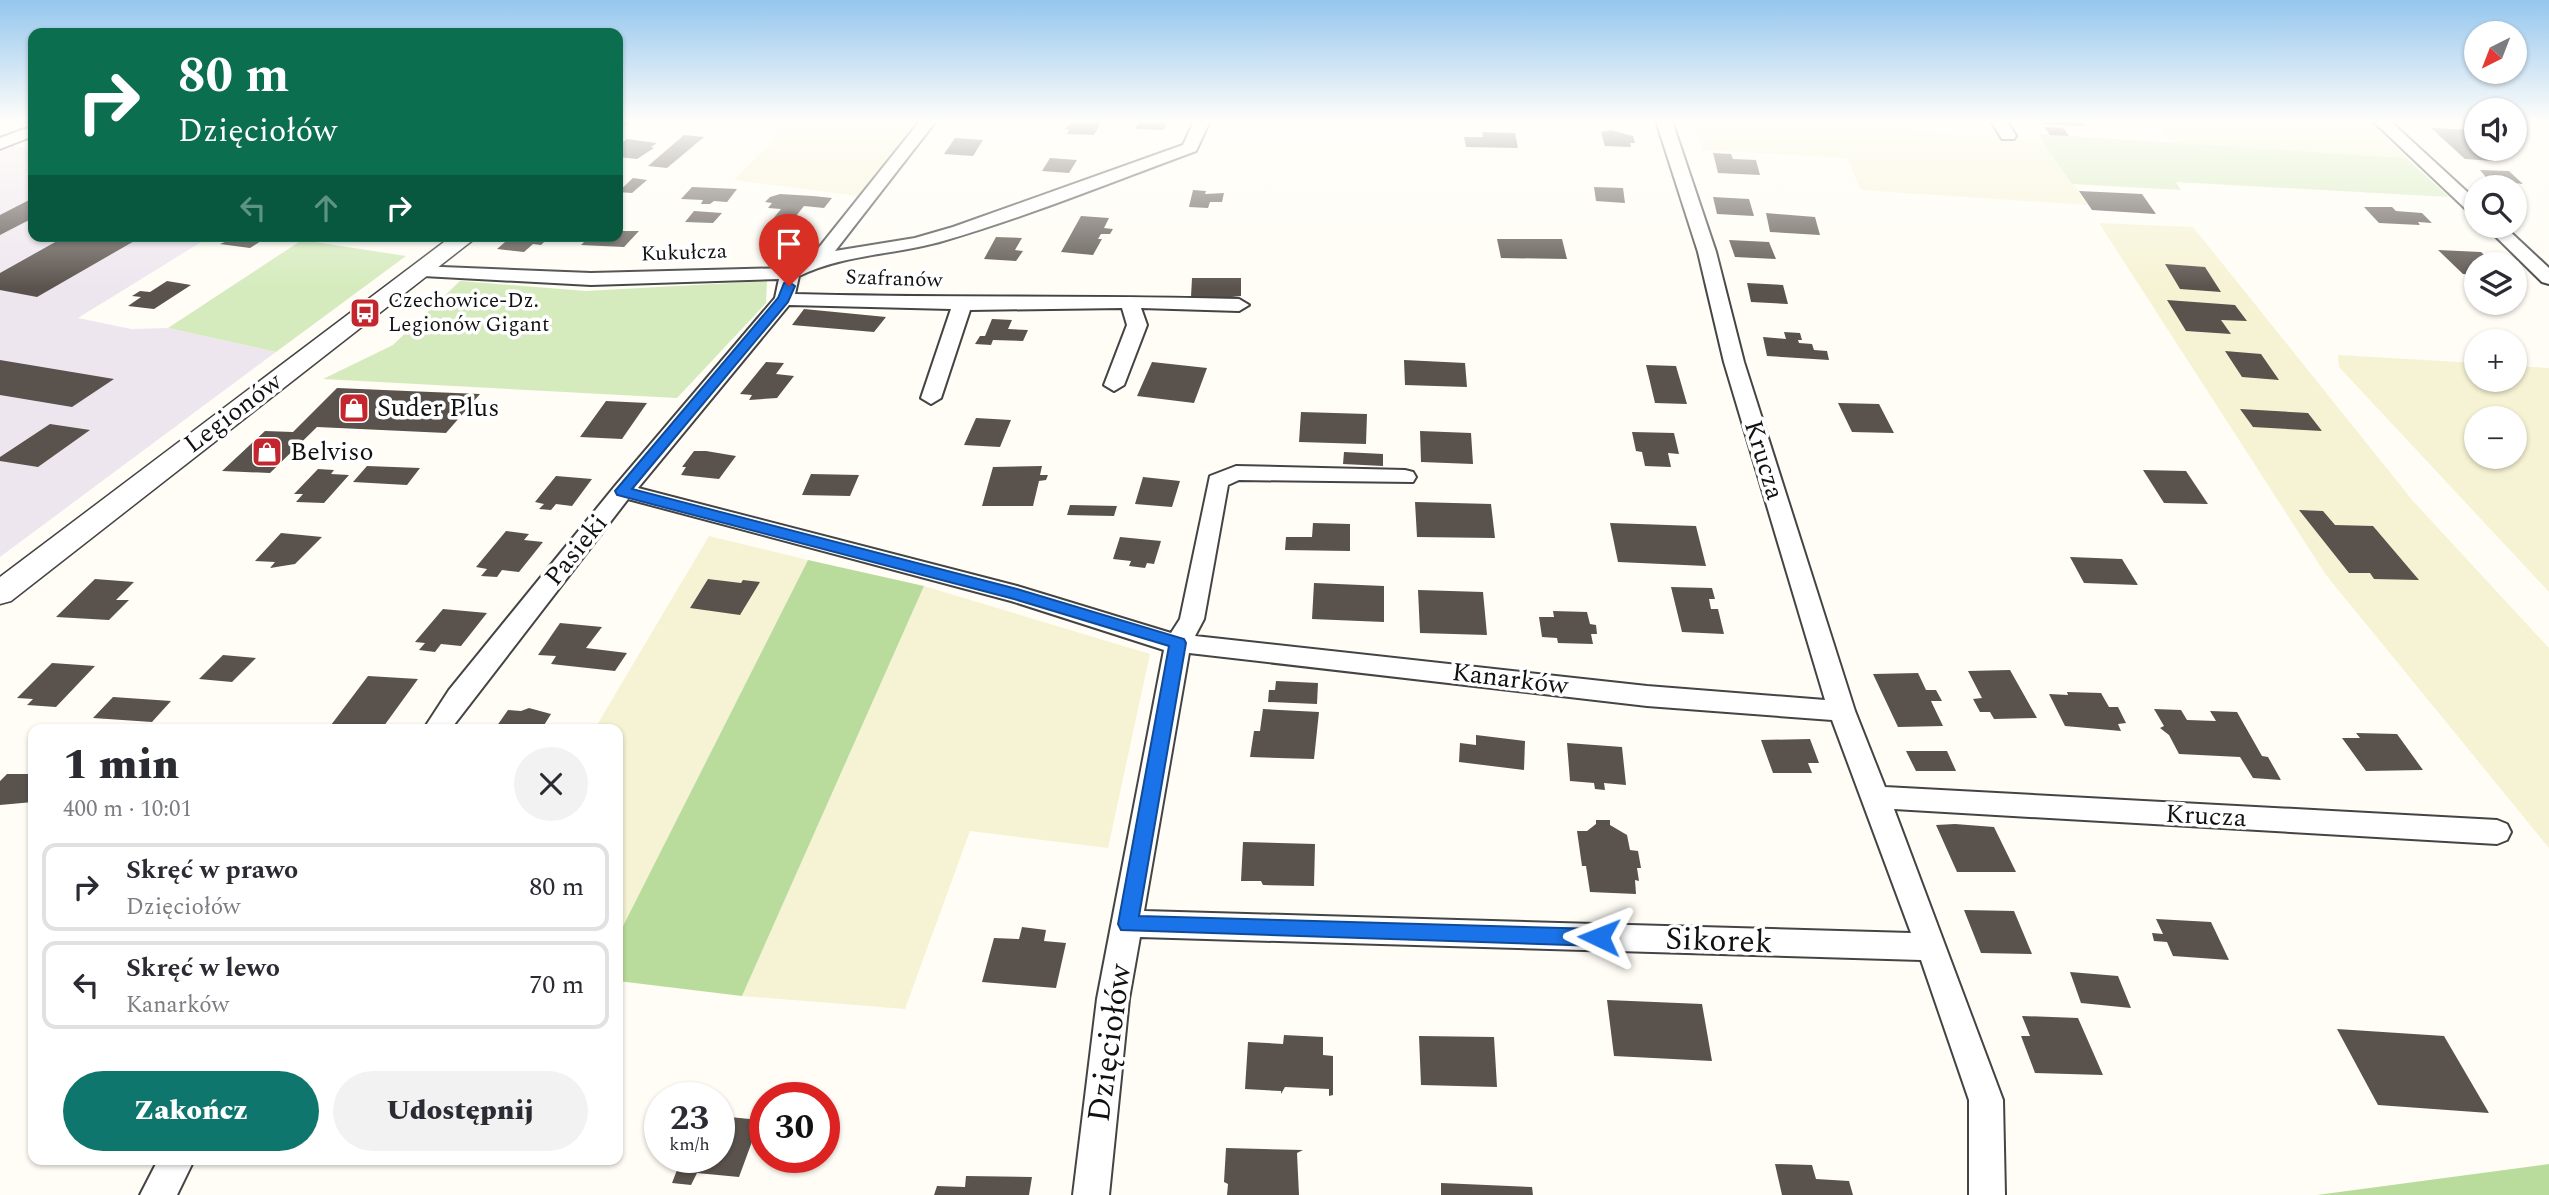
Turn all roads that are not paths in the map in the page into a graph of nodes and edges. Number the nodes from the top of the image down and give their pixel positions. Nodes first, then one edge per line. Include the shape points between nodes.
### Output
1 (884, 177) edge
2 (1110, 177) edge
3 (1682, 177) edge
4 (2441, 177) edge
5 (2464, 198) edge
6 (2507, 238) edge
7 (459, 242) edge
8 (820, 259) junction
9 (423, 270) junction
10 (790, 273) junction
11 (2549, 278) edge
12 (784, 299) junction
13 (1130, 302) junction
14 (962, 304) junction
15 (1239, 305) dead end
16 (1114, 385) dead end
17 (931, 398) dead end
18 (1405, 477) dead end
19 (623, 491) junction
20 (0, 593) edge
21 (1178, 643) junction
22 (1842, 711) junction
23 (440, 724) edge
24 (1874, 797) junction
25 (2497, 832) dead end
26 (1128, 924) junction
27 (1932, 947) junction
28 (174, 1165) edge
29 (158, 1195) edge
30 (1091, 1195) edge
31 (1987, 1195) edge

1 - 8 street
2 - 8 street, Kukułcza via 917,243
3 - 22 street, Krucza via 1707,252 1734,362
4 - 5 street
6 - 11 street
7 - 9 street, Legionów
8 - 10 street, Kukułcza
9 - 10 street, Kukułcza via 591,279
9 - 20 street, Legionów
10 - 12 street, Pasieki
12 - 14 street, Szafranów
12 - 19 street, Pasieki
13 - 14 street, Szafranów
13 - 15 street, Szafranów
13 - 16 street via 1137,325
14 - 17 street, Szafranów
18 - 21 street via 1237,473 1218,481 1192,619
19 - 21 street, Kanarków via 1017,594
19 - 23 street, Pasieki
21 - 22 street, Kanarków via 1647,696
21 - 26 street, Dzięciołów
22 - 24 street, Krucza
24 - 25 street, Krucza
24 - 27 street, Krucza
26 - 27 street, Sikorek
26 - 30 street, Dzięciołów via 1113,999
27 - 31 street, Krucza via 1986,1100
28 - 29 street

